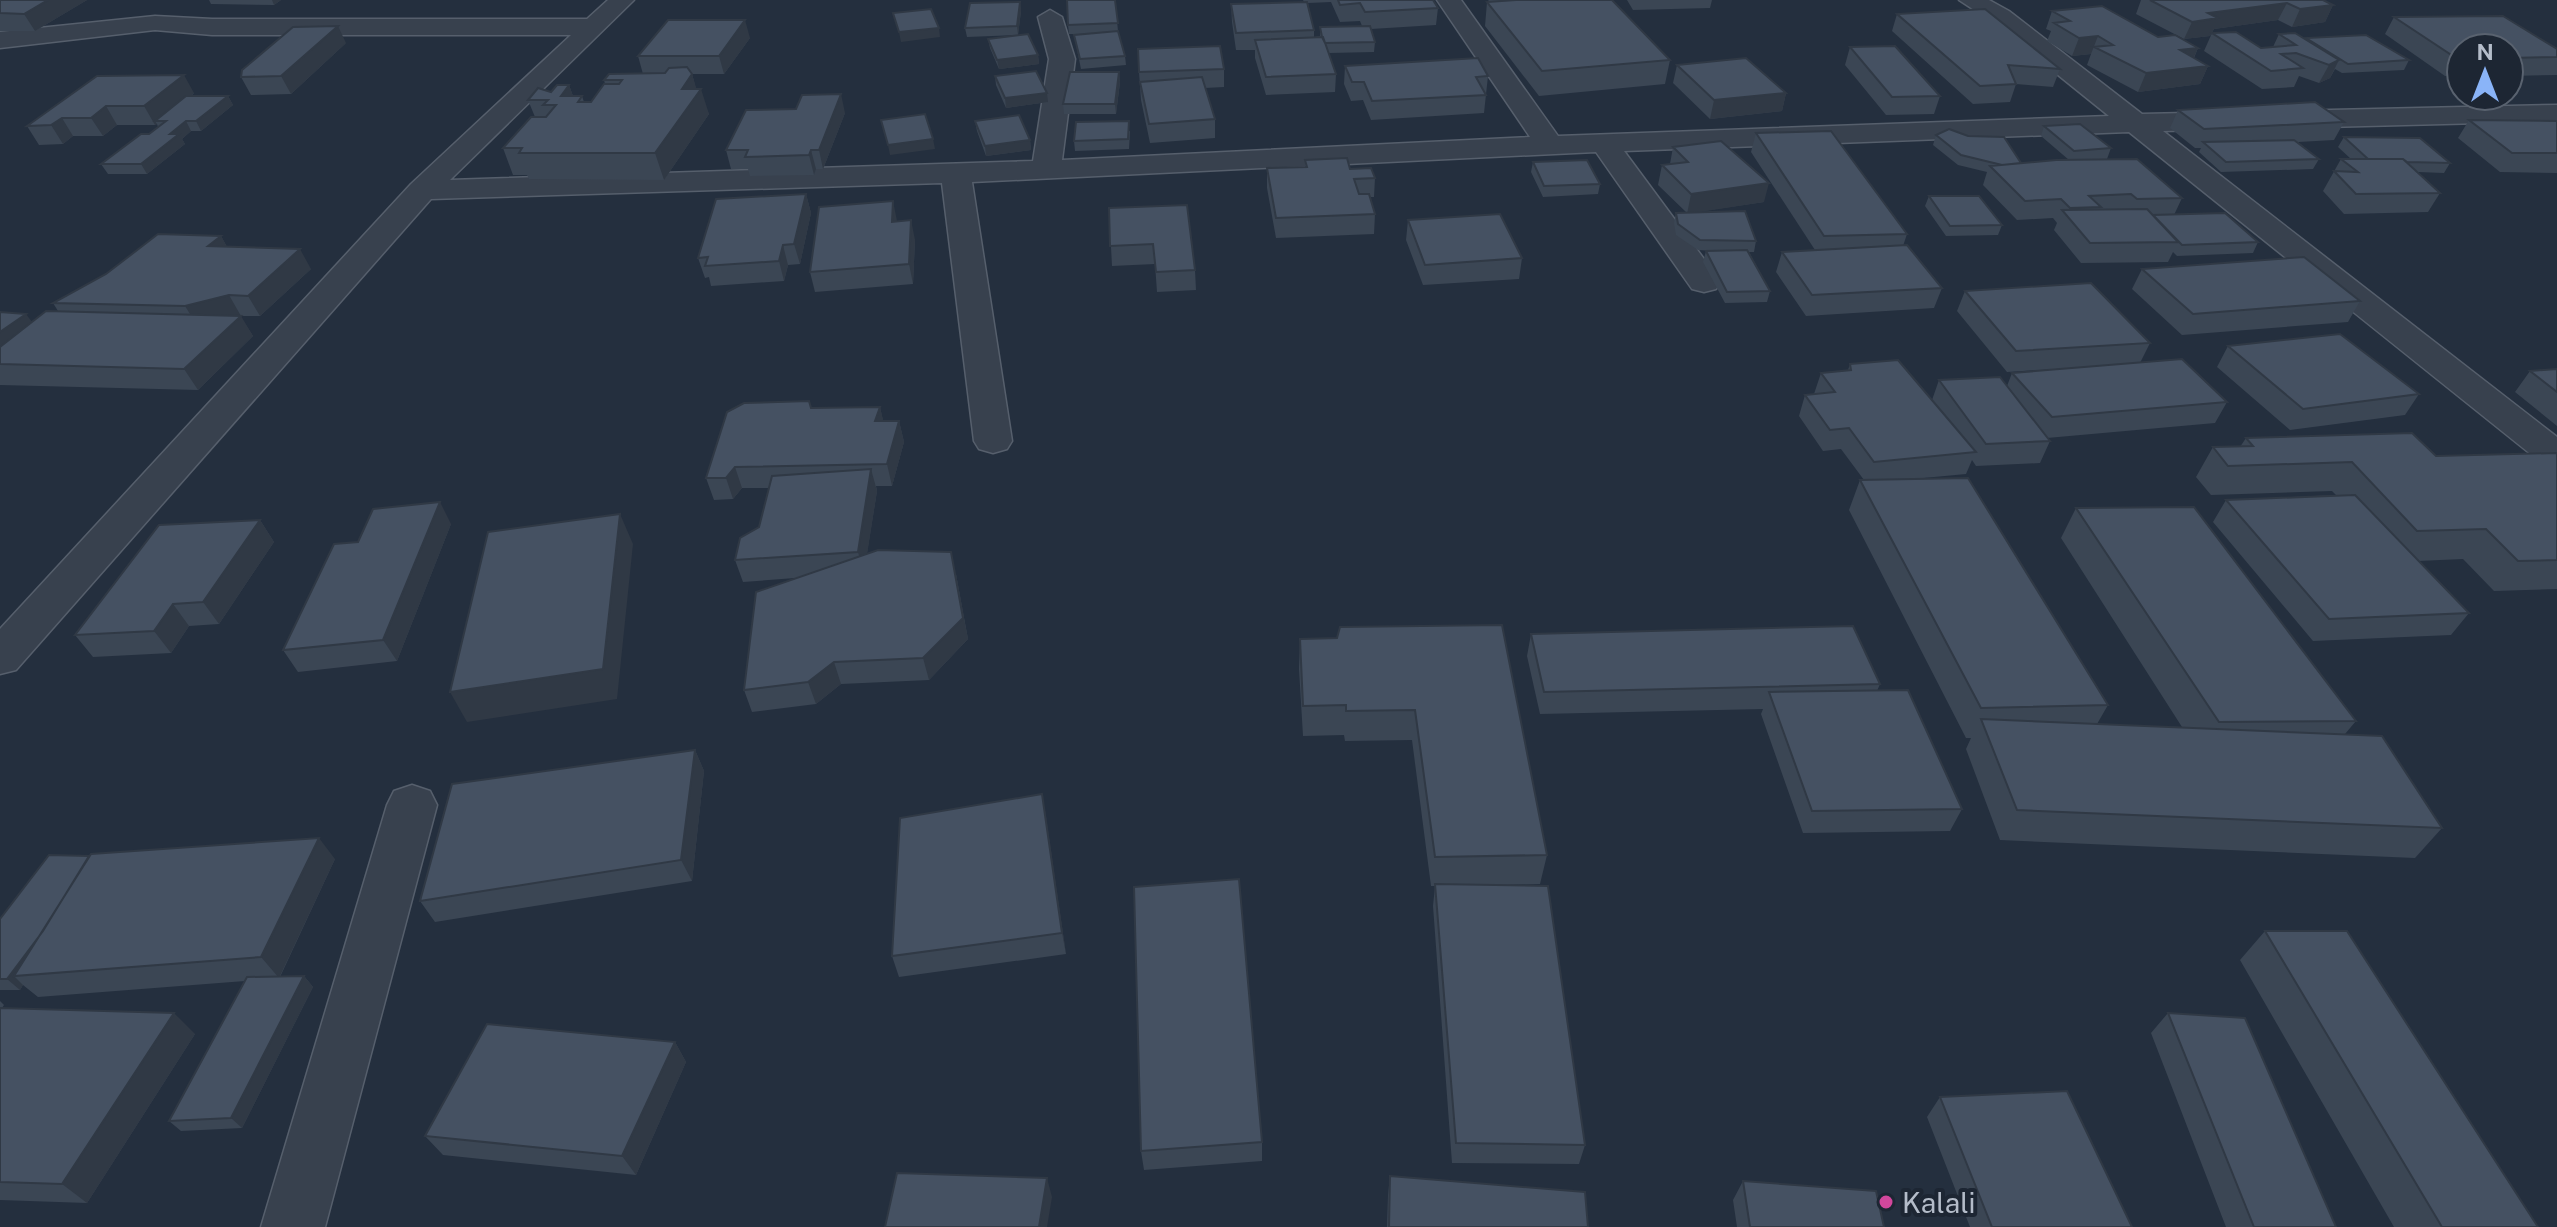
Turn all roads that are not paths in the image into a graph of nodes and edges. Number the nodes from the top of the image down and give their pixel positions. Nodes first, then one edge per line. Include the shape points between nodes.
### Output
1 (115, 0) edge
2 (622, 0) edge
3 (1449, 0) edge
4 (1971, 0) edge
5 (1050, 17) dead end
6 (594, 27) junction
7 (49, 35) junction
8 (0, 40) edge
9 (0, 66) edge
10 (2557, 113) edge
11 (2136, 123) junction
12 (1604, 143) junction
13 (1550, 145) junction
14 (1046, 170) junction
15 (956, 174) junction
16 (422, 190) junction
17 (1704, 282) dead end
18 (993, 441) dead end
19 (2557, 456) edge
20 (0, 658) edge
21 (412, 805) dead end
22 (293, 1227) edge

1 - 7 street
2 - 6 street
3 - 13 street
4 - 11 street via 2000,16
5 - 14 street via 1062,59
6 - 7 street via 155,23
6 - 16 street
7 - 8 street
7 - 9 street
10 - 11 street
11 - 12 street
11 - 19 street
12 - 13 street
12 - 17 street
13 - 14 street
14 - 15 street
15 - 16 street
15 - 18 street
16 - 20 street
21 - 22 street

